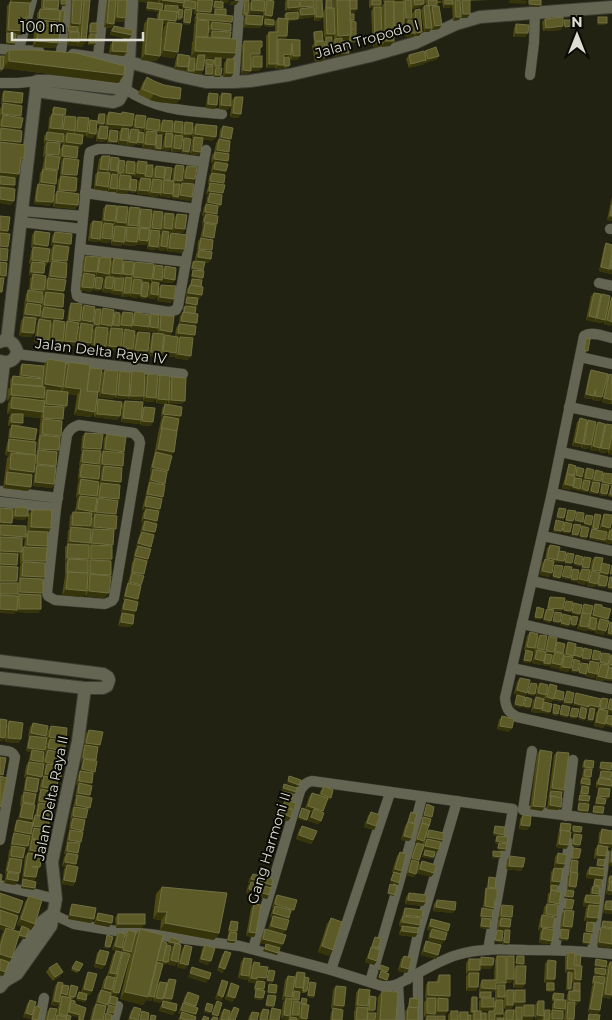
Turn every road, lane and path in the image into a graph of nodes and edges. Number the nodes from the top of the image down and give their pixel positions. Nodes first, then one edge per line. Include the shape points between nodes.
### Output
1 (32, 0) edge
2 (68, 0) edge
3 (104, 0) edge
4 (132, 0) edge
5 (240, 0) edge
6 (612, 7) edge
7 (535, 12) junction
8 (0, 49) edge
9 (20, 50) junction
10 (61, 52) junction
11 (98, 57) junction
12 (130, 62) junction
13 (530, 75) dead end
14 (234, 82) junction
15 (0, 83) edge
16 (37, 86) junction
17 (125, 89) junction
18 (222, 114) dead end
19 (206, 150) dead end
20 (203, 162) junction
21 (85, 193) junction
22 (196, 210) junction
23 (21, 216) junction
24 (83, 216) junction
25 (82, 229) junction
26 (80, 249) junction
27 (186, 262) junction
28 (599, 283) dead end
29 (612, 286) edge
30 (612, 338) edge
31 (3, 341) edge
32 (16, 354) junction
33 (580, 358) junction
34 (2, 361) edge
35 (612, 364) edge
36 (183, 374) dead end
37 (0, 397) edge
38 (569, 407) junction
39 (612, 416) edge
40 (561, 452) junction
41 (612, 463) edge
42 (0, 491) edge
43 (552, 494) junction
44 (0, 502) edge
45 (57, 503) junction
46 (612, 506) edge
47 (542, 536) junction
48 (612, 551) edge
49 (532, 581) junction
50 (612, 598) edge
51 (522, 624) junction
52 (612, 645) edge
53 (0, 661) edge
54 (512, 668) junction
55 (0, 678) edge
56 (85, 688) junction
57 (612, 689) edge
58 (612, 738) edge
59 (0, 750) edge
60 (532, 751) dead end
61 (573, 760) dead end
62 (390, 792) junction
63 (422, 797) junction
64 (457, 802) junction
65 (566, 816) junction
66 (612, 821) edge
67 (0, 840) edge
68 (569, 843) edge
69 (606, 848) edge
70 (0, 885) edge
71 (56, 899) junction
72 (52, 914) junction
73 (252, 949) junction
74 (488, 950) junction
75 (555, 950) junction
76 (592, 952) junction
77 (612, 954) edge
78 (331, 970) junction
79 (418, 974) junction
80 (403, 981) junction
81 (370, 982) junction
82 (3, 984) edge
83 (44, 998) dead end
84 (118, 1006) edge
85 (40, 1020) edge
86 (114, 1020) edge
87 (400, 1020) edge
88 (418, 1020) edge

1 - 9 street
2 - 10 street
3 - 11 street
4 - 12 street
5 - 14 street
6 - 7 street, Jalan Tropodo I
7 - 13 street
7 - 14 street, Jalan Tropodo I via 480,17 415,43 370,56
8 - 9 street
9 - 10 street
10 - 11 street
11 - 12 street
12 - 14 street, Jalan Tropodo I via 194,80
12 - 17 street
15 - 16 street
16 - 17 street via 113,102 121,98
16 - 23 street
17 - 18 street via 162,106
19 - 20 street
20 - 21 street via 95,149 90,154
20 - 22 street
21 - 22 street
21 - 24 street
22 - 27 street
23 - 24 street
23 - 25 street
23 - 31 street
24 - 25 street
25 - 26 street
26 - 27 street
26 - 27 street via 78,296 169,312 178,306
28 - 29 street
30 - 33 street via 587,334
31 - 32 street via 10,341 16,347
32 - 34 street via 12,360
32 - 36 street, Jalan Delta Raya IV
33 - 35 street
33 - 38 street
34 - 37 street
38 - 39 street
38 - 40 street
40 - 41 street
40 - 43 street
42 - 45 street
43 - 46 street
43 - 47 street
44 - 45 street
45 - 45 street via 48,596 55,600 109,603 114,598 140,443 137,436 74,426 67,435
47 - 48 street
47 - 49 street
49 - 50 street
49 - 51 street
51 - 52 street
51 - 54 street
53 - 56 street via 108,677 104,688
54 - 57 street
54 - 58 street via 505,698 509,712 516,717
55 - 56 street
56 - 71 street, Jalan Delta Raya II via 78,741 52,862
59 - 67 street via 12,752 15,757
60 - 65 street via 523,810
61 - 65 street
62 - 63 street, Gang Harmoni II
62 - 73 street, Gang Harmoni II via 312,781 303,786
62 - 78 street
63 - 64 street, Gang Harmoni II
63 - 81 street
64 - 74 street, Gang Harmoni II via 513,809
64 - 80 street
65 - 66 street
68 - 75 street
69 - 76 street
70 - 71 street
71 - 72 street, Jalan Delta Raya II
72 - 73 street via 74,924
72 - 82 street, Jalan Delta Raya II via 43,921
73 - 78 street
74 - 75 street
74 - 79 street via 456,955
75 - 76 street
76 - 77 street
78 - 81 street
79 - 80 street
79 - 88 street
80 - 81 street via 391,986
80 - 87 street
83 - 85 street
84 - 86 street

